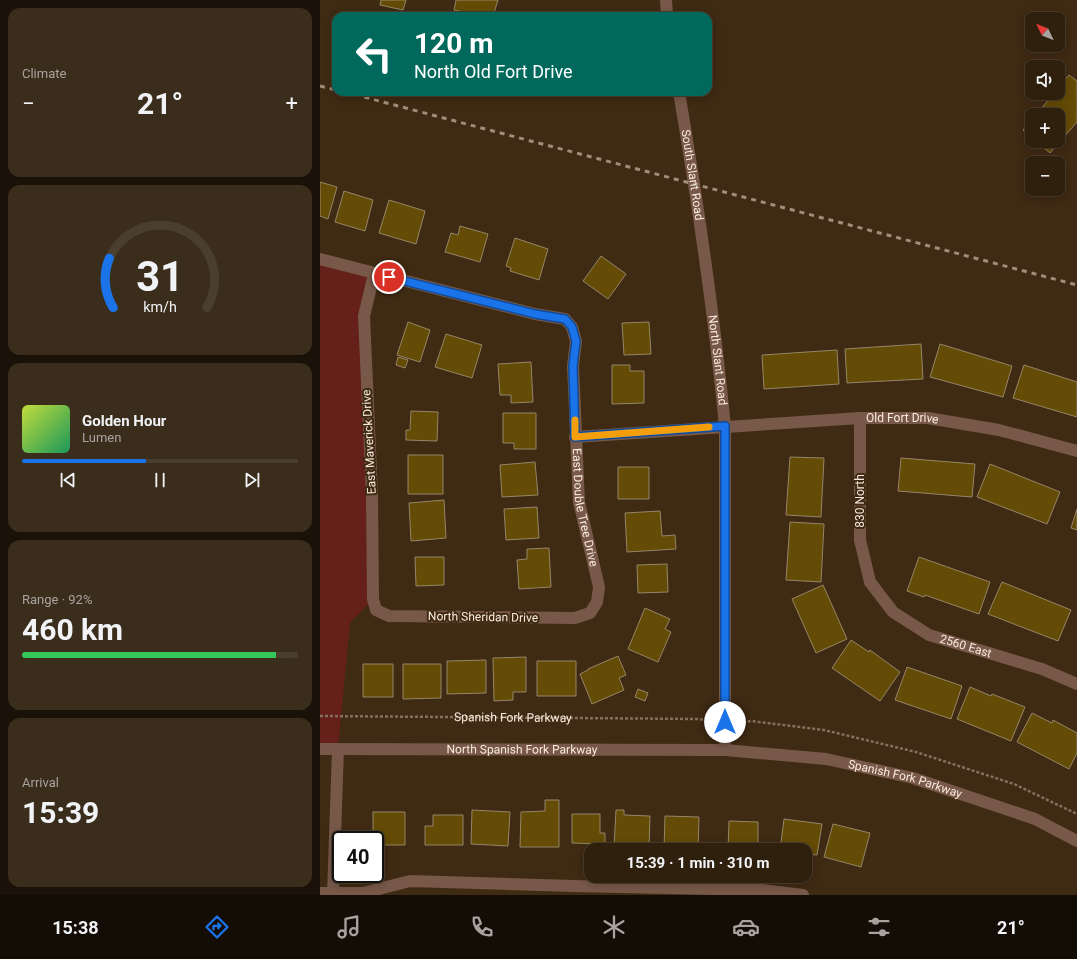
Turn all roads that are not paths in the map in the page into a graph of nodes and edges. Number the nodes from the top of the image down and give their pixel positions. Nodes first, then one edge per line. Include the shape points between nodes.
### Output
1 (666, 0) edge
2 (667, 12) edge
3 (681, 96) edge
4 (320, 259) edge
5 (704, 259) joint
6 (374, 274) junction
7 (860, 418) junction
8 (725, 426) junction
9 (575, 437) junction
10 (1077, 451) edge
11 (870, 582) joint
12 (376, 610) joint
13 (590, 614) joint
14 (1077, 684) edge
15 (320, 749) edge
16 (338, 749) junction
17 (725, 750) junction
18 (1077, 841) edge
19 (573, 891) edge
20 (762, 892) edge
21 (320, 893) edge
22 (333, 894) edge
23 (803, 895) edge

1 - 2 street
3 - 5 street, South Slant Road
4 - 6 street
5 - 8 street, North Slant Road
6 - 9 street, East Double Tree Drive via 535,314 565,319 572,327 576,341 573,366
6 - 12 street, East Maverick Drive via 364,316 372,494 373,599
7 - 8 street, Old Fort Drive
7 - 10 street, Old Fort Drive via 928,418 999,430
7 - 11 street, 830 North via 860,540
8 - 9 street, Old Fort Drive
8 - 17 street, North Slant Road
9 - 13 street, East Double Tree Drive via 579,502 599,587 598,602
11 - 14 street, 2560 East via 893,612 929,634 1042,669
12 - 13 street, North Sheridan Drive via 389,616 574,618
15 - 16 street, North Spanish Fork Parkway
16 - 17 street, North Spanish Fork Parkway
16 - 22 street
17 - 18 street, Spanish Fork Parkway via 826,759 913,778 1034,819
19 - 20 street
19 - 22 street via 410,880 363,893
20 - 23 street
21 - 22 street

